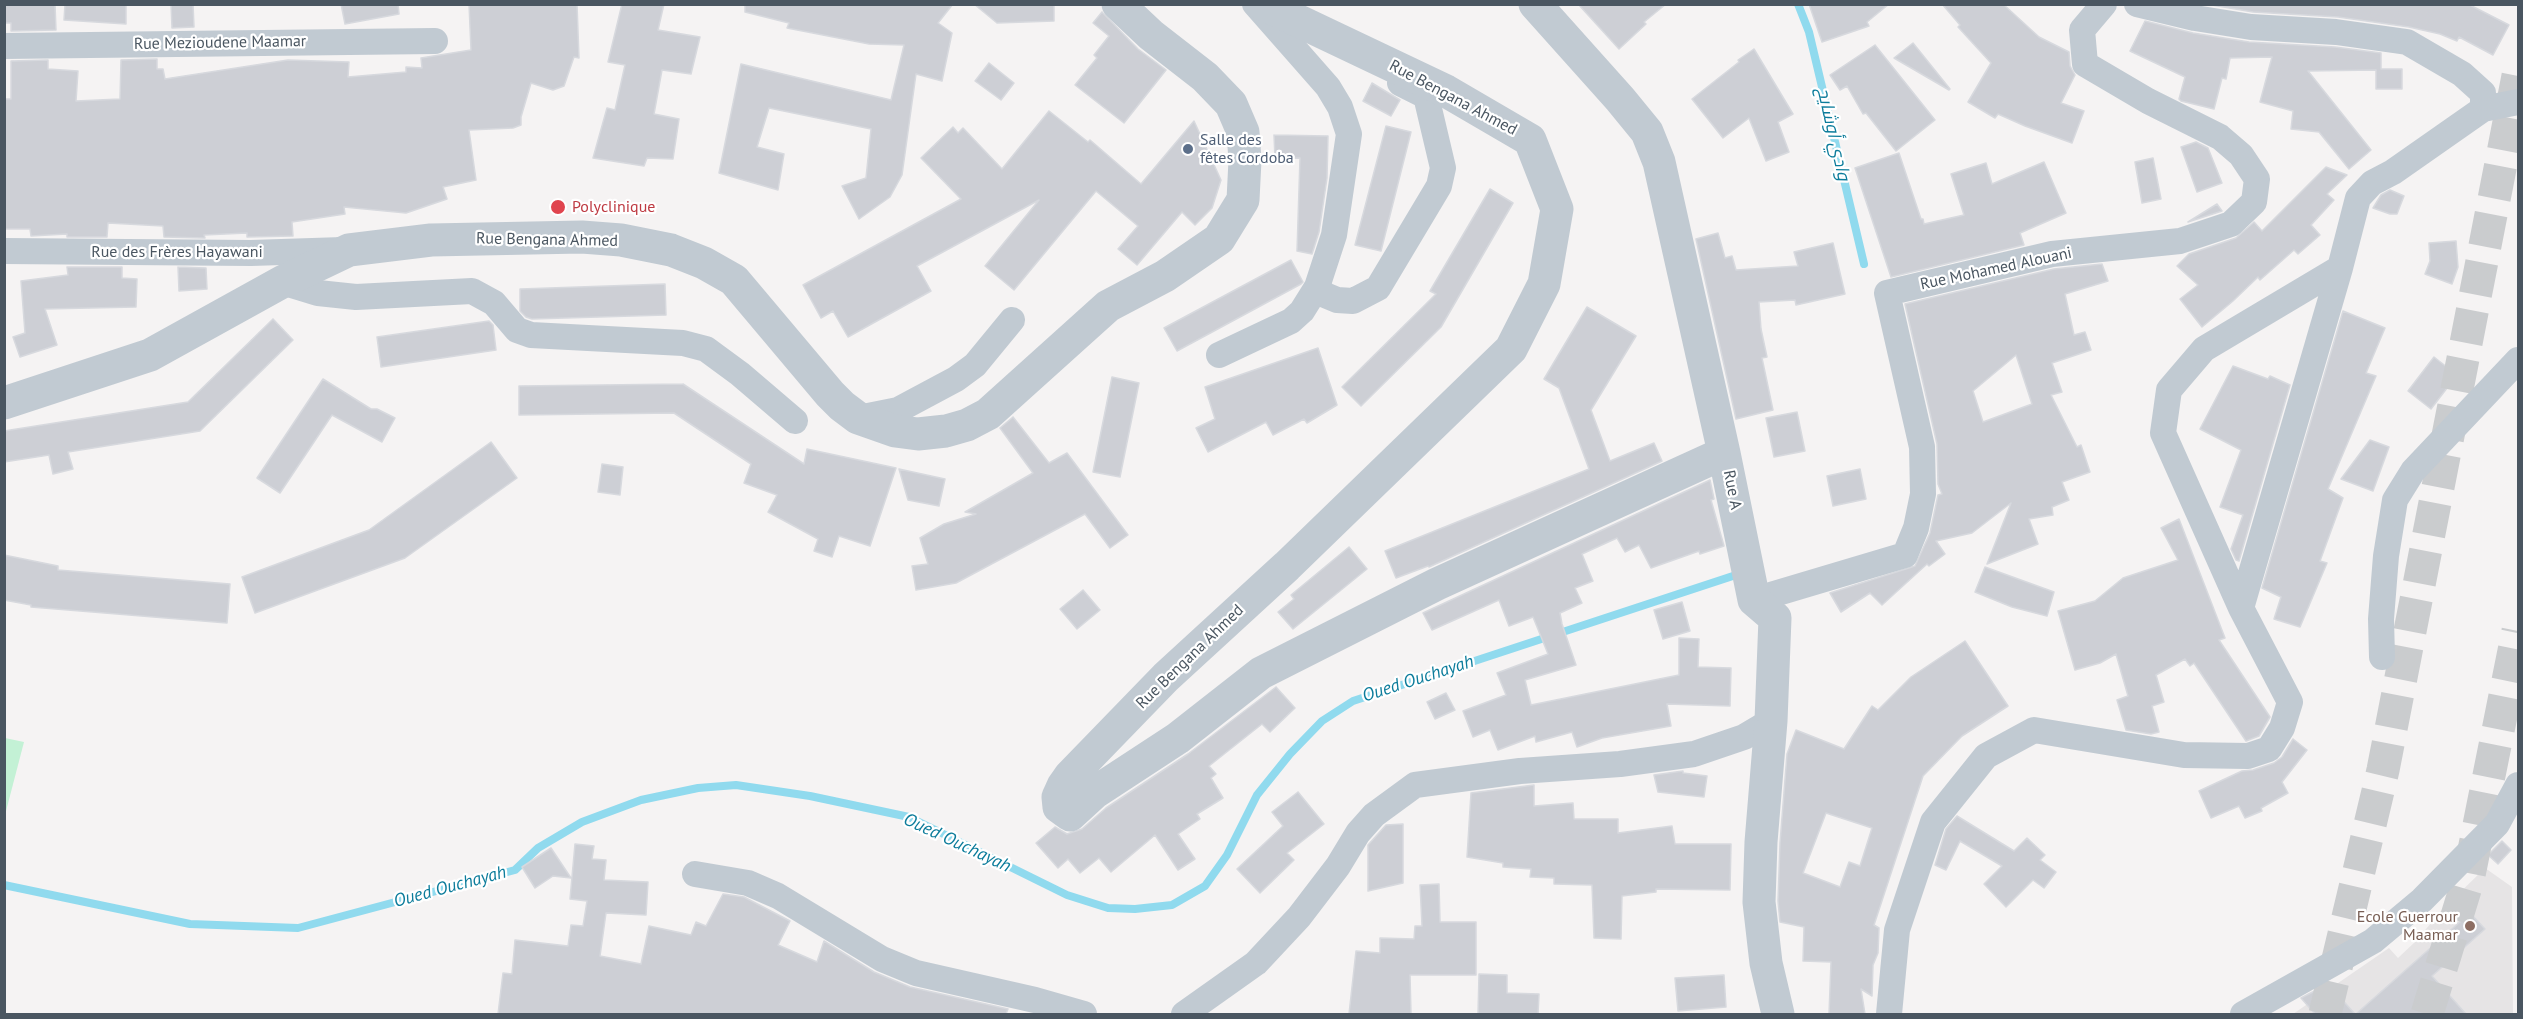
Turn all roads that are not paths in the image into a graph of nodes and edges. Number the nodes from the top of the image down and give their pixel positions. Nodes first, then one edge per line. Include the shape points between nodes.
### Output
1 (1118, 4) edge
2 (1255, 4) edge
3 (1263, 4) edge
4 (1535, 4) edge
5 (2104, 4) edge
6 (2137, 4) edge
7 (435, 41) dead end
8 (4, 46) edge
9 (1338, 52) dead end
10 (2518, 102) edge
11 (2483, 109) junction
12 (349, 250) junction
13 (4, 251) edge
14 (2340, 268) junction
15 (282, 282) junction
16 (1317, 287) junction
17 (1012, 320) dead end
18 (1219, 355) dead end
19 (2518, 360) edge
20 (4, 403) edge
21 (858, 418) junction
22 (795, 421) dead end
23 (1724, 453) junction
24 (1754, 600) junction
25 (2241, 608) junction
26 (2382, 657) dead end
27 (1771, 721) junction
28 (2518, 784) edge
29 (695, 874) dead end
30 (1084, 1014) edge
31 (1184, 1014) edge
32 (1778, 1014) edge
33 (1889, 1014) edge
34 (2243, 1014) edge

1 - 21 street, Rue Bengana Ahmed via 1205,77 1231,104 1243,132 1243,200 1219,240 1165,276 1107,306 988,414 967,425 918,434 895,431
2 - 16 street via 1328,87 1340,107 1348,135 1335,235
3 - 23 street, Rue Bengana Ahmed via 1446,91 1530,140 1557,209 1544,284 1511,349 1166,677 1066,781 1058,797 1059,807 1070,815 1094,793 1178,738 1261,673 1437,584
4 - 23 street, Rue A via 1647,132 1659,162
5 - 24 street, Rue Mohamed Alouani via 2082,30 2085,64 2220,137 2241,155 2257,179 2254,202 2231,224 2180,241 2052,254 1887,293 1922,447 1923,495 1905,555
6 - 11 street via 2251,27 2336,32 2407,42 2462,74 2483,93
7 - 8 street, Rue Mezioudene Maamar
9 - 16 street via 1426,96 1443,168 1438,186 1378,288 1353,300 1337,300
10 - 11 street
11 - 14 street via 2372,183 2358,198
12 - 13 street, Rue des Frères Hayawani
12 - 15 street, Rue Bengana Ahmed
12 - 21 street, Rue Bengana Ahmed via 431,240 582,237 671,250 734,280 830,393
14 - 25 street
14 - 25 street via 2204,349 2169,390 2163,433
15 - 20 street, Rue Bengana Ahmed via 150,355
15 - 22 street via 318,294 356,297 472,291 494,303 517,330 531,334 682,343 706,349
16 - 18 street via 1302,311 1290,321
17 - 21 street via 975,365 956,379 898,410
19 - 26 street via 2413,471 2395,500 2385,567
23 - 24 street, Rue A
24 - 27 street via 1775,618
25 - 33 street via 2290,702 2282,728 2269,748 2248,756 2184,755 2034,730 1986,756 1933,822 1897,930
27 - 31 street via 1744,737 1694,754 1414,785 1374,815 1358,833 1299,916 1256,963
27 - 32 street via 1759,902 1766,963
28 - 34 street via 2497,824 2422,900 2373,941
29 - 30 street via 748,884 778,896 882,959 916,973

